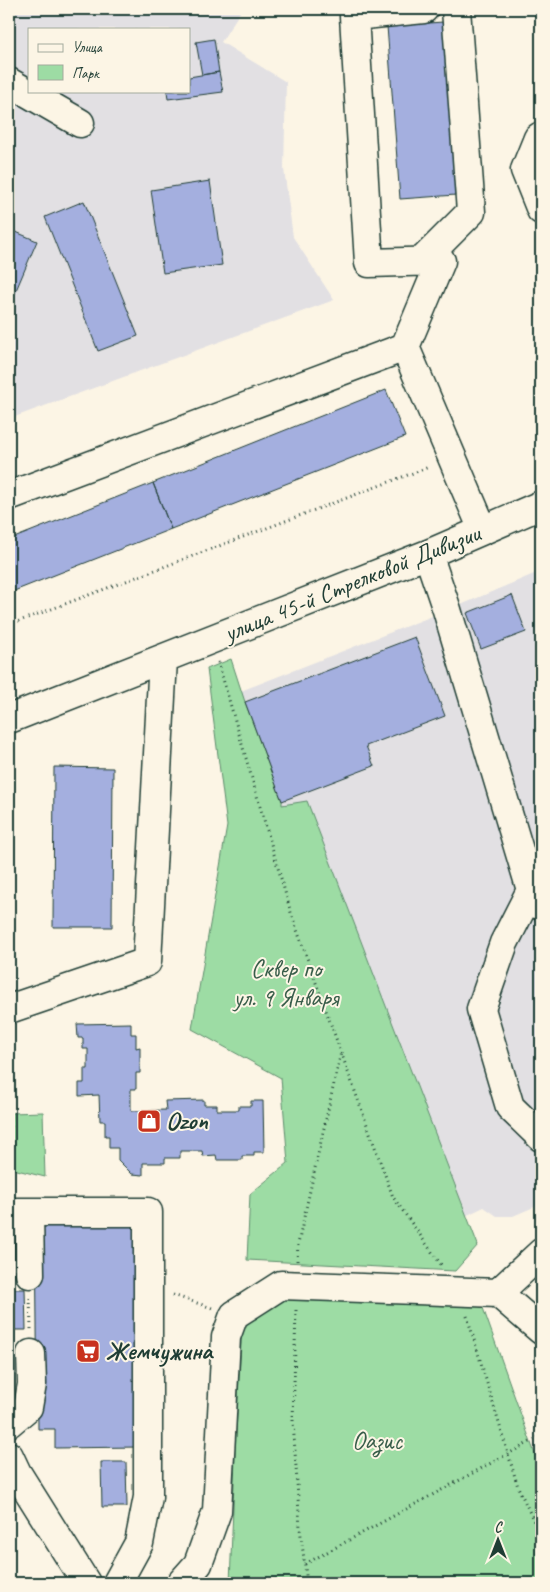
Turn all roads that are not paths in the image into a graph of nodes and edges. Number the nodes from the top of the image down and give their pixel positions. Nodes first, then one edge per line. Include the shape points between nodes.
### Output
1 (424, 9) edge
2 (456, 9) edge
3 (9, 82) edge
4 (80, 123) dead end
5 (541, 136) edge
6 (541, 210) edge
7 (422, 260) junction
8 (405, 348) junction
9 (9, 496) edge
10 (541, 505) edge
11 (483, 530) junction
12 (428, 554) junction
13 (163, 659) junction
14 (9, 719) edge
15 (536, 898) edge
16 (9, 1009) edge
17 (541, 1137) edge
18 (19, 1212) edge
19 (541, 1253) edge
20 (30, 1274) road end
21 (498, 1293) junction
22 (541, 1330) edge
23 (32, 1354) road end
24 (9, 1422) edge
25 (9, 1456) edge
26 (86, 1583) edge
27 (117, 1583) edge
28 (181, 1583) edge

1 - 7 street via 354,16 369,263
2 - 7 street via 471,212
3 - 4 street
5 - 6 street via 525,170
7 - 8 street via 441,261
8 - 9 street
8 - 11 street
10 - 11 street, улица 45-й Стрелковой Дивизии
11 - 12 street, улица 45-й Стрелковой Дивизии
12 - 13 street, улица 45-й Стрелковой Дивизии
12 - 15 street
13 - 14 street, улица 45-й Стрелковой Дивизии
13 - 16 street via 146,962
15 - 17 street via 504,943 482,1009 510,1107
18 - 20 street
18 - 27 street via 148,1212 148,1497 139,1543
19 - 21 street
21 - 22 street
21 - 28 street via 281,1285 234,1315 226,1337 217,1511 198,1564
23 - 24 street via 28,1407
25 - 26 street

